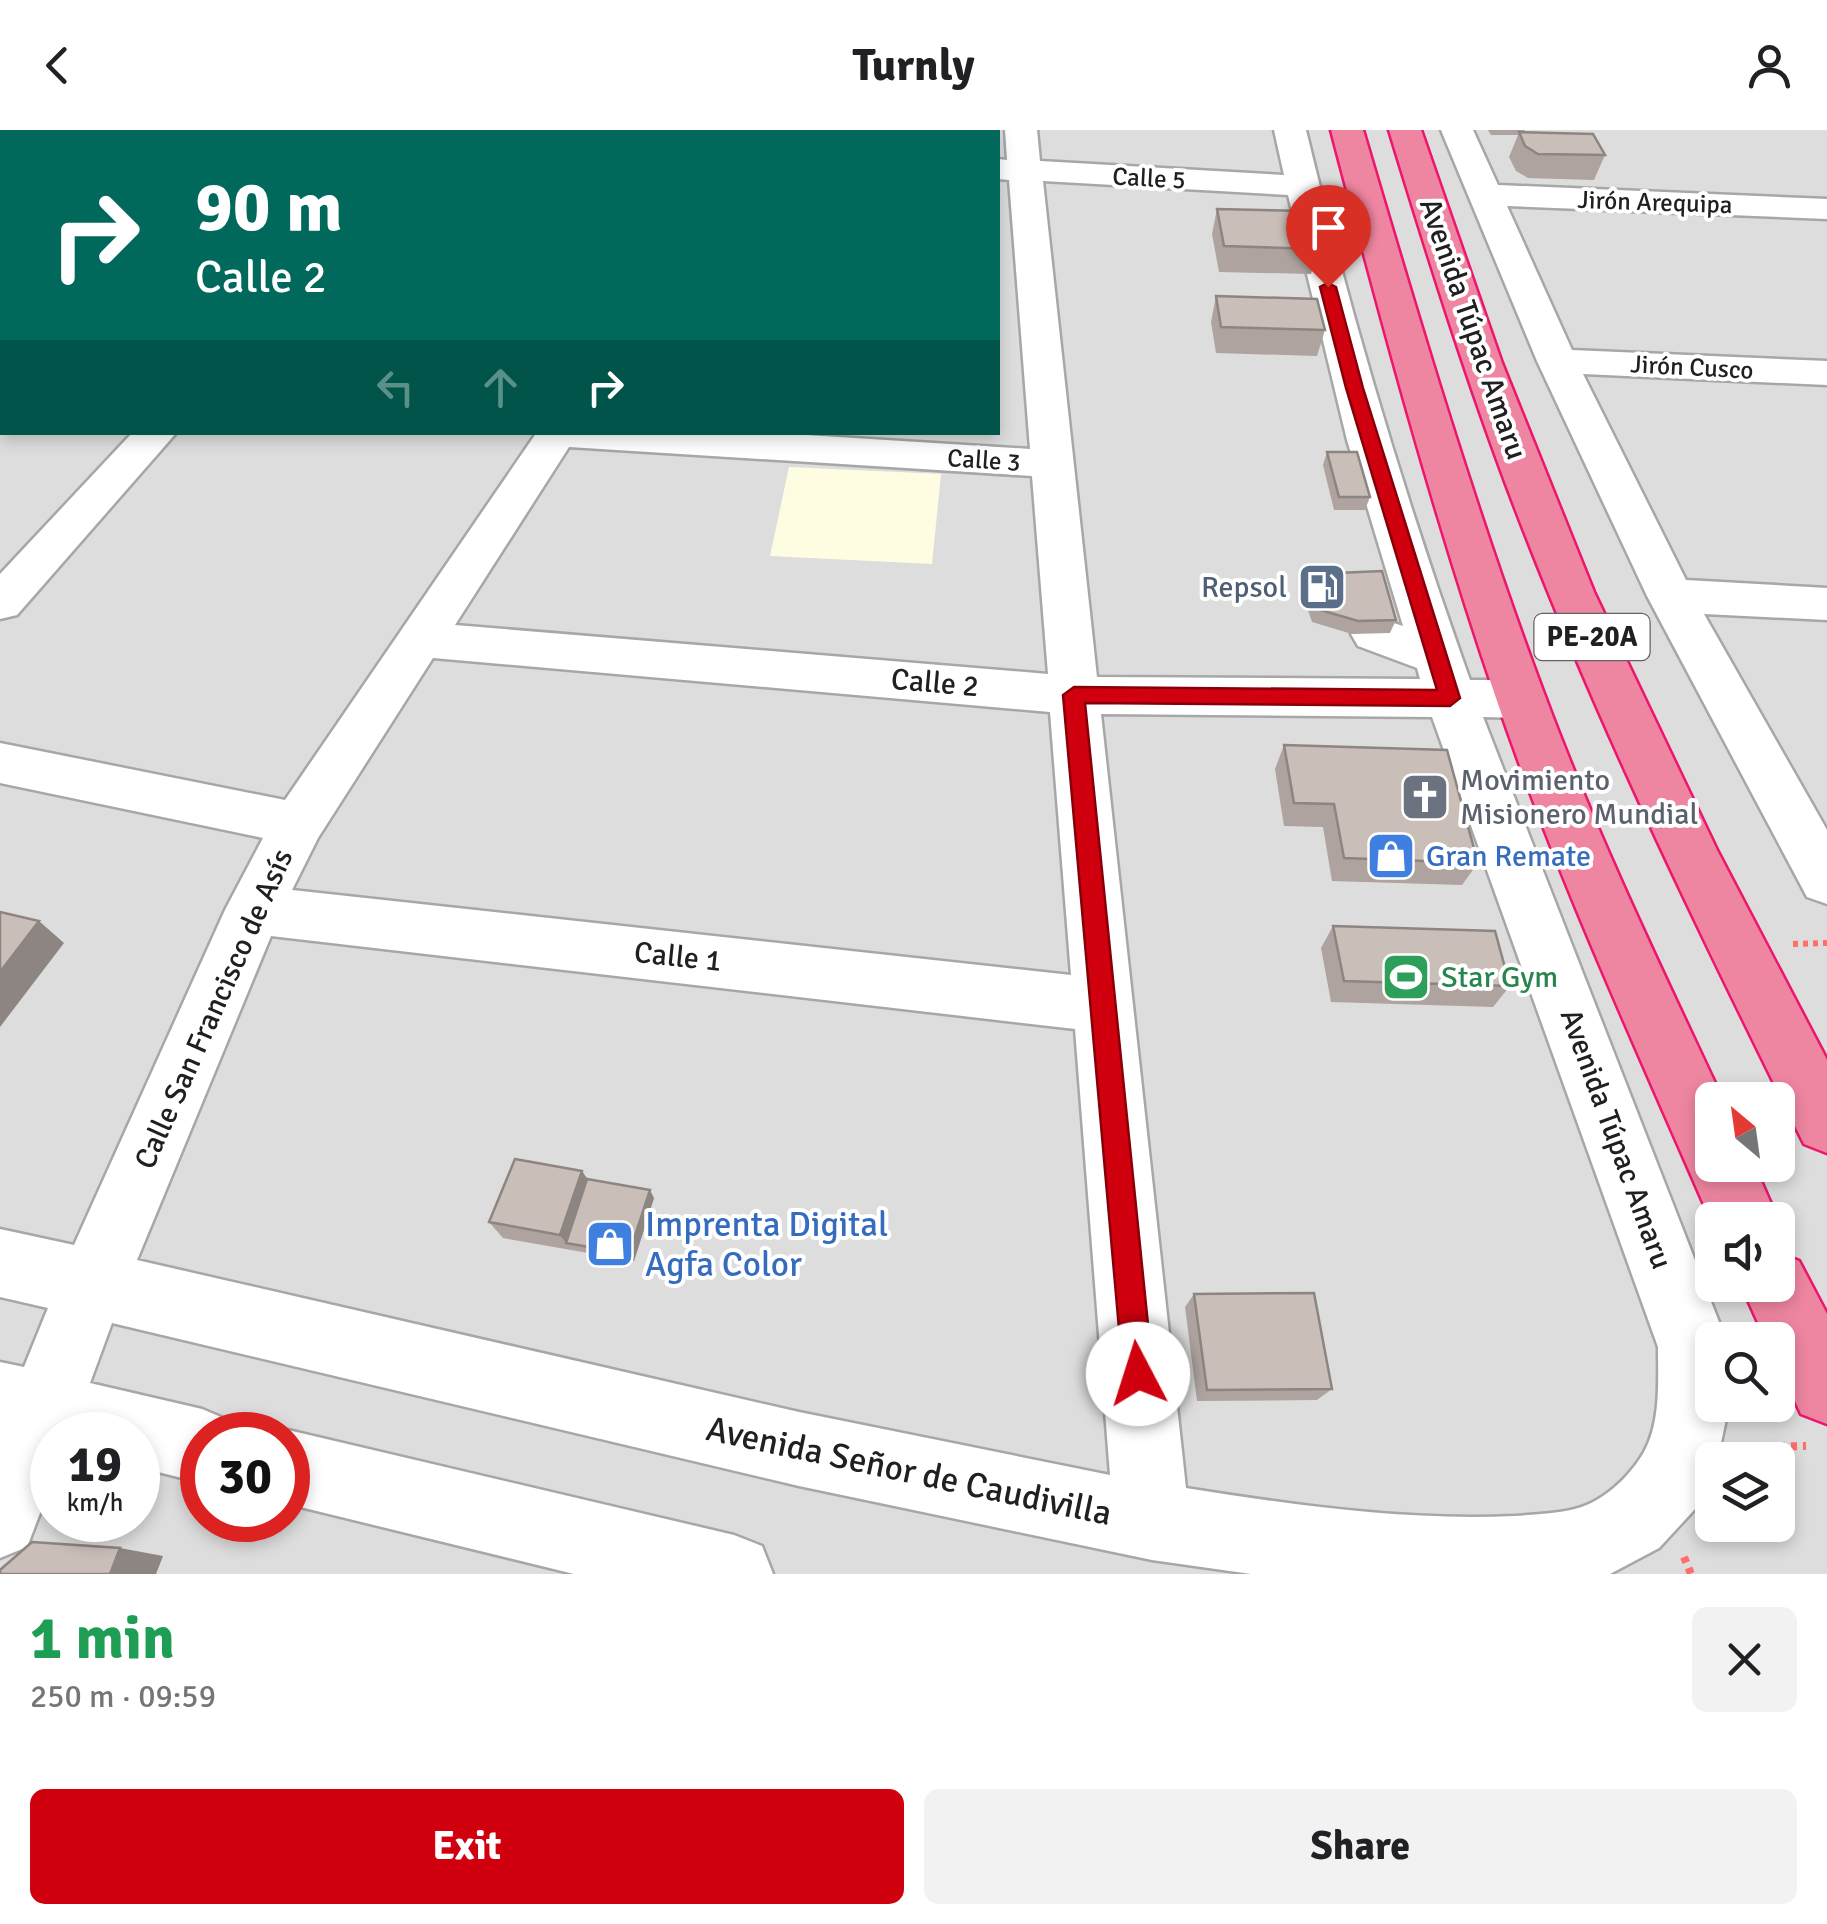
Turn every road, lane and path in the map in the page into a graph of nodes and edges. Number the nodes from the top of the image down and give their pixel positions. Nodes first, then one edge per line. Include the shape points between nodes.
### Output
1 (1290, 130) edge
2 (1347, 130) edge
3 (1406, 130) edge
4 (1456, 130) edge
5 (1014, 156) edge
6 (1302, 186) junction
7 (1362, 190) junction
8 (1425, 192) junction
9 (1483, 195) junction
10 (1827, 210) edge
11 (1017, 295) edge
12 (1557, 361) junction
13 (1827, 373) edge
14 (154, 435) edge
15 (557, 435) edge
16 (590, 435) edge
17 (1052, 464) junction
18 (1404, 551) junction
19 (1362, 585) edge
20 (1670, 596) junction
21 (0, 603) edge
22 (1827, 604) edge
23 (1375, 634) edge
24 (422, 640) junction
25 (1443, 678) junction
26 (1074, 695) junction
27 (1521, 699) junction
28 (0, 763) edge
29 (298, 824) junction
30 (1827, 881) edge
31 (253, 910) junction
32 (1103, 1004) junction
33 (1695, 1110) edge
34 (1827, 1123) edge
35 (0, 1263) edge
36 (92, 1284) junction
37 (1784, 1302) edge
38 (1693, 1347) joint
39 (1827, 1388) edge
40 (22, 1403) edge
41 (180, 1441) edge
42 (1827, 1446) edge
43 (1685, 1448) junction
44 (310, 1471) edge
45 (0, 1520) edge
46 (1152, 1522) junction
47 (734, 1574) edge

1 - 6 street, Avenida Túpac Amaru
2 - 7 highway, Avenida Túpac Amaru / PE-20A
3 - 8 highway, Avenida Túpac Amaru / PE-20A
4 - 9 street, Avenida Túpac Amaru
5 - 6 street, Calle 5
5 - 11 street
6 - 18 street, Avenida Túpac Amaru
7 - 8 highway
7 - 27 highway, Avenida Túpac Amaru / PE-20A
8 - 34 highway, Avenida Túpac Amaru / PE-20A via 1571,592 1734,946
9 - 10 street, Jirón Arequipa
9 - 12 street, Avenida Túpac Amaru
11 - 17 street
12 - 13 street, Jirón Cusco
12 - 20 street, Avenida Túpac Amaru
14 - 21 street
15 - 24 street, Calle San Francisco de Asís
16 - 17 street, Calle 3
17 - 26 street
18 - 19 street
18 - 25 street, Avenida Túpac Amaru
20 - 22 street
20 - 30 street, Avenida Túpac Amaru
23 - 25 street
24 - 26 street, Calle 2
24 - 29 street, Calle San Francisco de Asís
25 - 26 street, Calle 2
25 - 27 street, Calle 2
25 - 38 street, Avenida Túpac Amaru
26 - 32 street
27 - 33 highway, Avenida Túpac Amaru / PE-20A
28 - 29 street
29 - 31 street, Calle San Francisco de Asís
31 - 32 street, Calle 1
31 - 36 street, Calle San Francisco de Asís
32 - 46 street
35 - 36 street, Avenida Señor de Caudivilla
36 - 40 street, Calle San Francisco de Asís
36 - 46 street, Avenida Señor de Caudivilla via 895,1472
37 - 39 highway
38 - 43 street, Avenida Señor de Caudivilla via 1697,1399
40 - 41 street
40 - 45 street, Calle San Francisco de Asís
42 - 43 path
43 - 46 street, Avenida Señor de Caudivilla via 1659,1500 1606,1537 1551,1553 1384,1553
44 - 47 street

